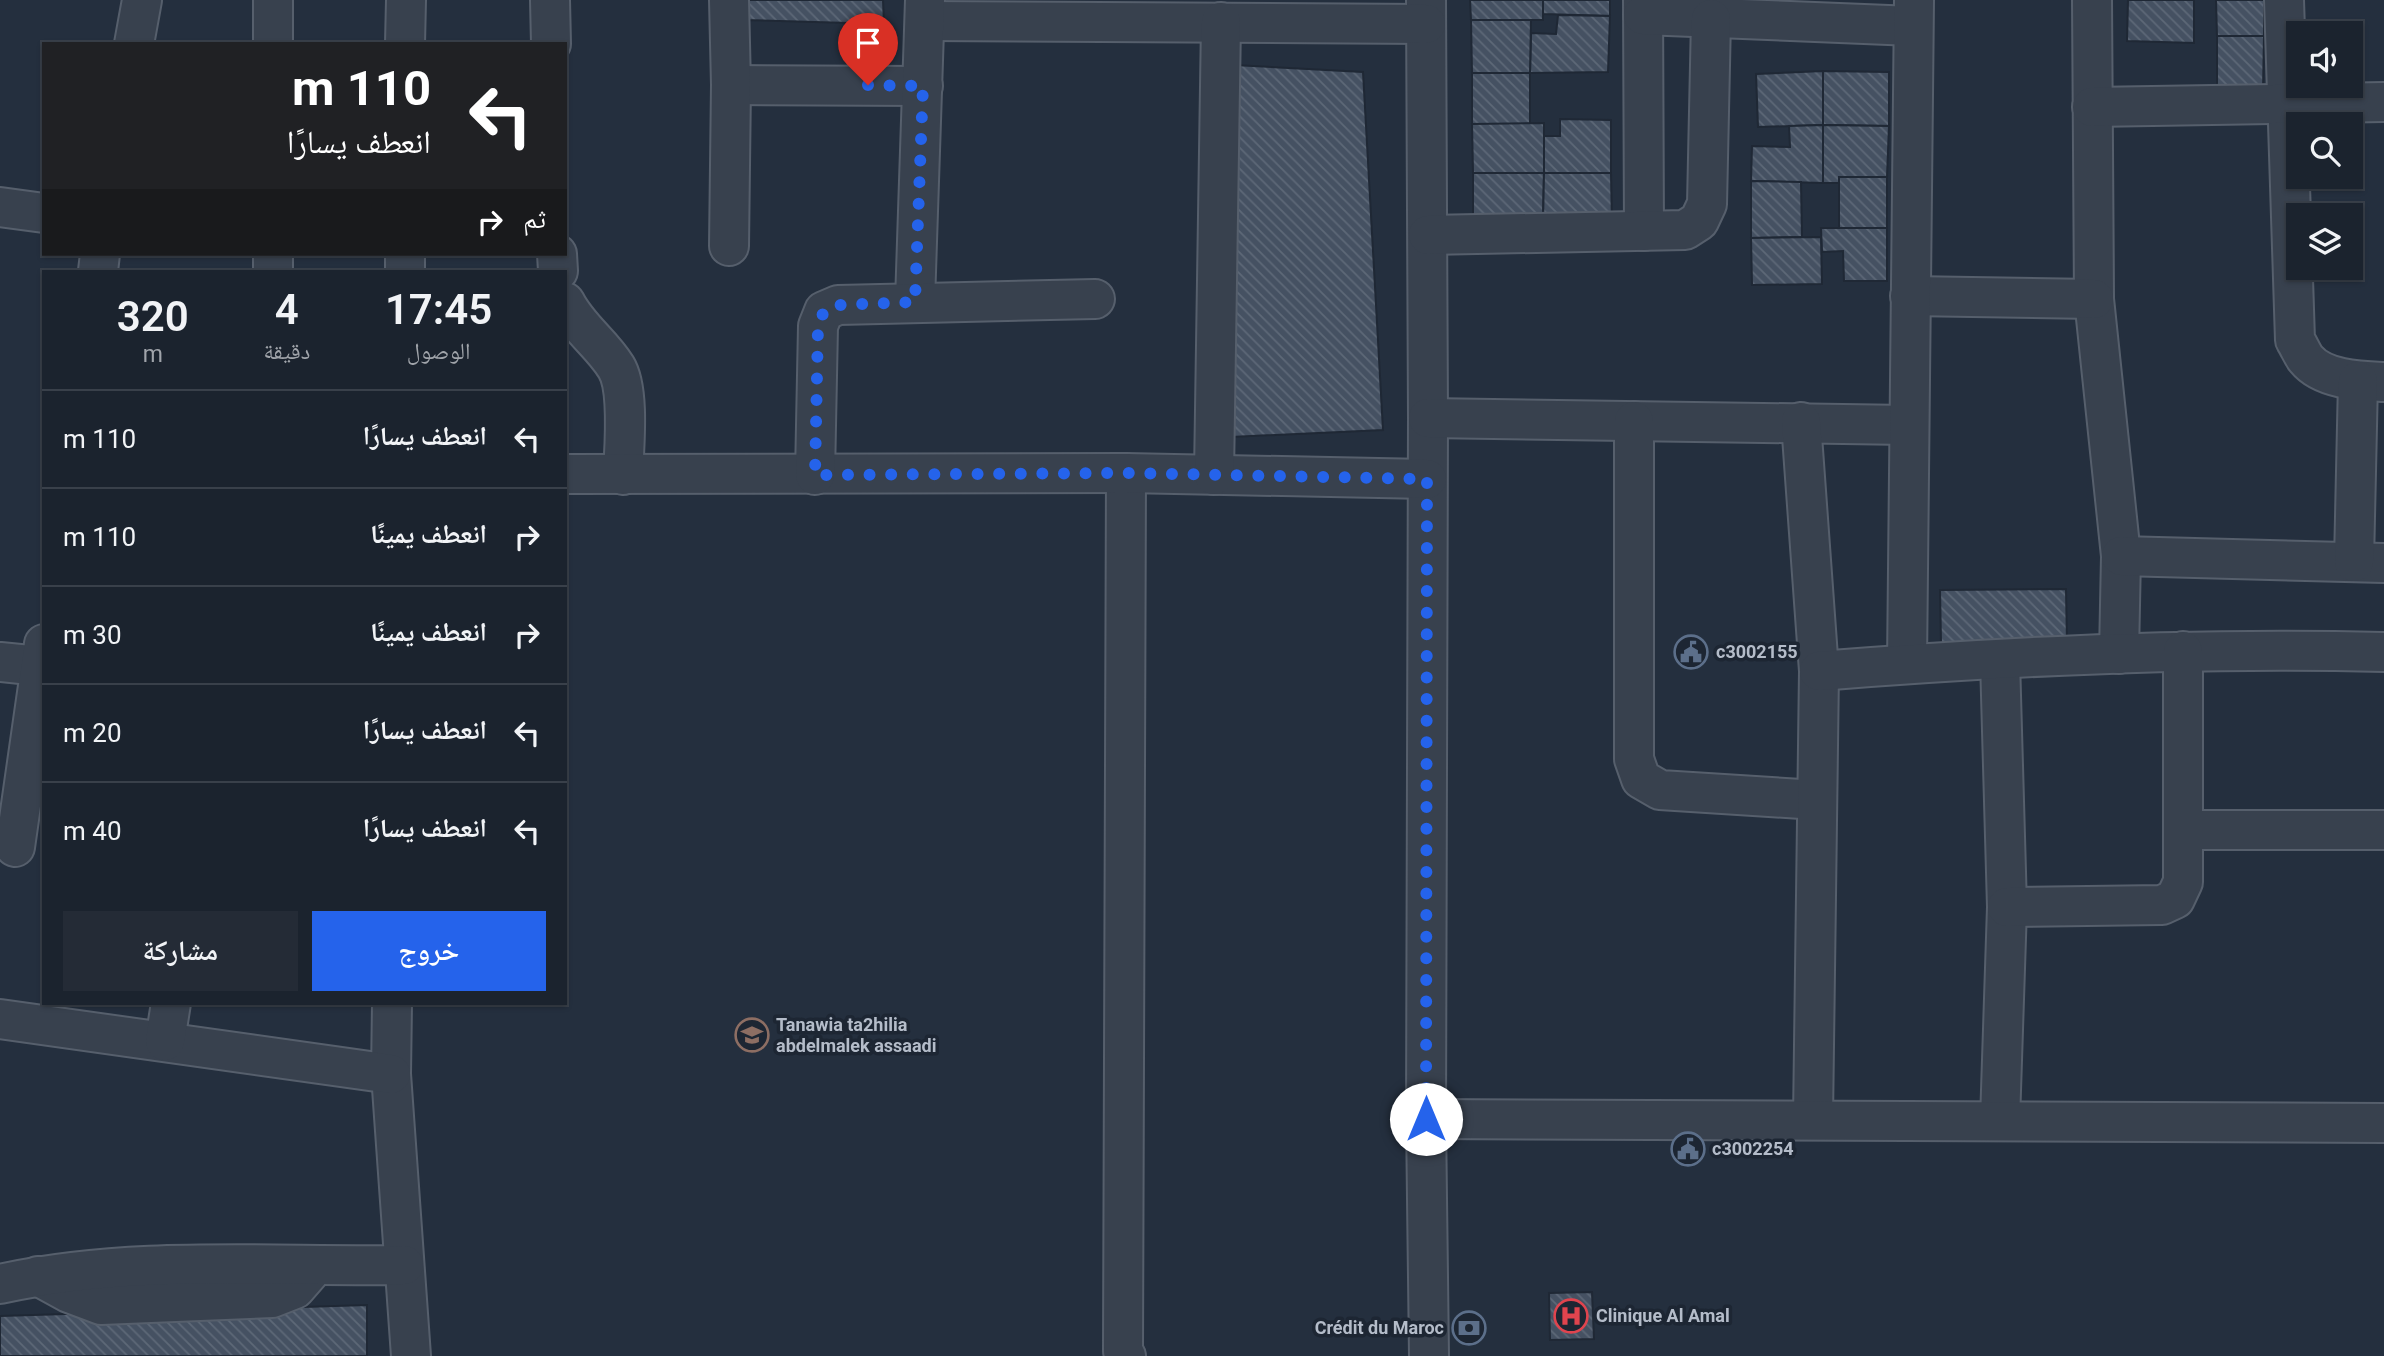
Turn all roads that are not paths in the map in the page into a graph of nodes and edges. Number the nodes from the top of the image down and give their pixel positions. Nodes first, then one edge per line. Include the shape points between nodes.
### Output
1 (142, 0) edge
2 (274, 0) edge
3 (405, 0) edge
4 (550, 0) edge
5 (729, 0) edge
6 (2092, 0) edge
7 (2284, 0) edge
8 (1643, 7) edge
9 (926, 10) edge
10 (1426, 12) edge
11 (1913, 13) edge
12 (1711, 19) junction
13 (1221, 22) junction
14 (134, 42) edge
15 (273, 42) edge
16 (405, 42) edge
17 (551, 42) edge
18 (731, 85) junction
19 (923, 86) junction
20 (2384, 102) edge
21 (2287, 103) junction
22 (2092, 107) junction
23 (0, 207) edge
24 (42, 214) edge
25 (1644, 231) junction
26 (1427, 235) junction
27 (729, 246) dead end
28 (1910, 296) junction
29 (1095, 299) dead end
30 (2094, 299) junction
31 (915, 302) junction
32 (567, 306) edge
33 (2371, 382) edge
34 (1428, 418) junction
35 (1634, 421) junction
36 (1801, 422) junction
37 (1909, 425) junction
38 (1125, 473) junction
39 (567, 474) edge
40 (624, 475) junction
41 (815, 475) junction
42 (1214, 475) junction
43 (1427, 479) junction
44 (2121, 556) junction
45 (2369, 563) edge
46 (2183, 651) junction
47 (2384, 652) edge
48 (2119, 654) junction
49 (42, 655) edge
50 (2000, 660) junction
51 (0, 662) edge
52 (1907, 664) junction
53 (1819, 671) junction
54 (1817, 800) junction
55 (2185, 830) junction
56 (2384, 830) edge
57 (20, 848) edge
58 (2007, 907) junction
59 (171, 1005) edge
60 (392, 1005) edge
61 (0, 1019) edge
62 (165, 1041) junction
63 (391, 1074) junction
64 (1426, 1119) junction
65 (1813, 1121) junction
66 (2000, 1122) junction
67 (2384, 1123) edge
68 (404, 1265) junction
69 (0, 1284) edge
70 (411, 1356) edge
71 (1126, 1356) edge
72 (1429, 1356) edge

1 - 14 street
2 - 15 street
3 - 16 street
4 - 17 street
5 - 18 street
6 - 22 street
7 - 21 street
8 - 12 street
8 - 25 street
9 - 13 street
9 - 19 street
10 - 13 street
10 - 26 street
11 - 12 street
11 - 28 street
12 - 25 street via 1707,204 1699,221 1685,230
13 - 42 street
18 - 19 street
18 - 27 street
19 - 31 street
20 - 21 street
21 - 22 street
21 - 33 street via 2295,340 2306,360 2321,371
22 - 30 street
23 - 24 street
25 - 26 street
26 - 34 street
28 - 30 street
28 - 37 street
29 - 31 street
30 - 44 street
31 - 41 street via 838,305 824,311 818,326
32 - 40 street via 617,367 624,387
33 - 45 street
34 - 35 street
34 - 43 street
35 - 36 street
35 - 54 street via 1634,759 1641,779 1660,790
36 - 37 street
36 - 53 street
37 - 52 street
38 - 41 street
38 - 42 street
38 - 71 street
39 - 40 street
40 - 41 street
42 - 43 street
43 - 64 street
44 - 45 street
44 - 48 street
46 - 47 street
46 - 48 street
46 - 55 street
48 - 50 street
49 - 51 street
49 - 57 street
50 - 52 street
50 - 58 street
52 - 53 street
53 - 54 street
54 - 65 street
55 - 56 street
55 - 58 street via 2183,883 2175,899 2162,905
58 - 66 street
59 - 62 street
60 - 63 street
61 - 62 street
62 - 63 street
63 - 68 street
64 - 65 street
64 - 72 street
65 - 66 street
66 - 67 street
68 - 69 street via 179,1264 38,1276
68 - 70 street

